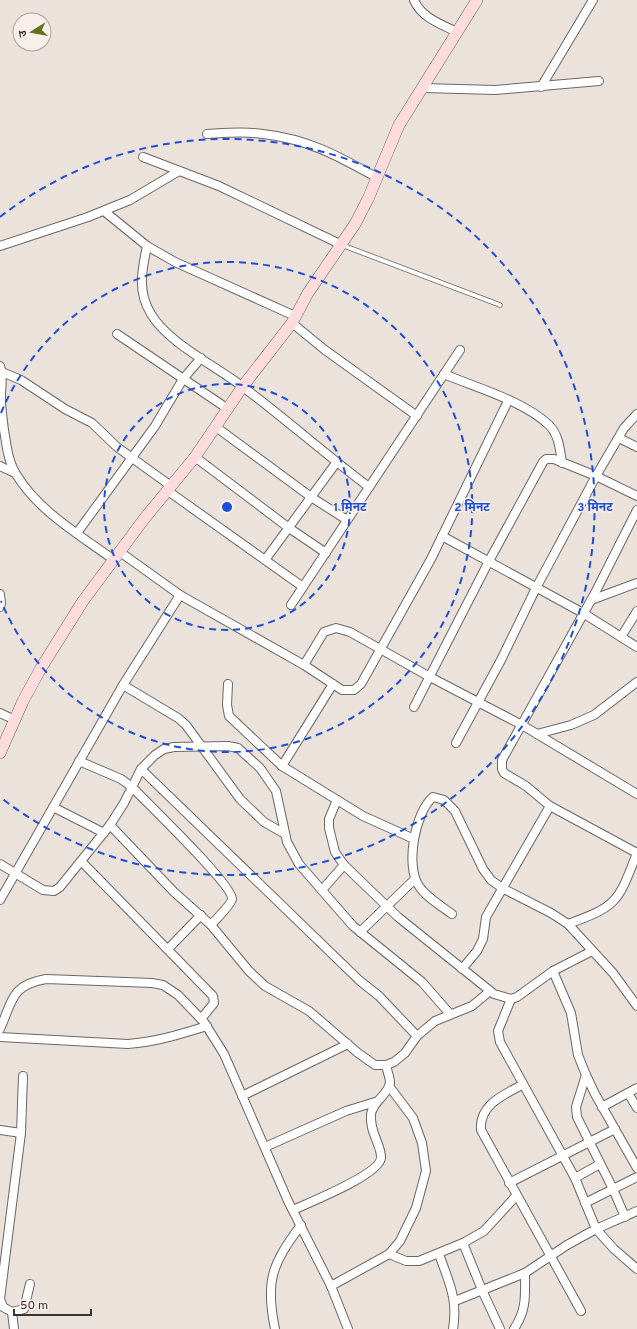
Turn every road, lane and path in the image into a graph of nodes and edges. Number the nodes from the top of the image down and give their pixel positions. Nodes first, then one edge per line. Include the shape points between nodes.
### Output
1 (414, 0) edge
2 (477, 0) edge
3 (593, 0) edge
4 (456, 32) junction
5 (598, 81) dead end
6 (541, 86) junction
7 (423, 88) junction
8 (207, 134) dead end
9 (143, 158) dead end
10 (179, 171) junction
11 (376, 177) junction
12 (104, 211) junction
13 (342, 245) junction
14 (0, 246) edge
15 (147, 246) junction
16 (500, 305) dead end
17 (294, 320) junction
18 (117, 334) dead end
19 (460, 350) dead end
20 (200, 358) junction
21 (1, 369) edge
22 (444, 374) junction
23 (183, 379) junction
24 (243, 386) junction
25 (508, 401) junction
26 (228, 409) junction
27 (637, 414) edge
28 (416, 416) junction
29 (216, 427) junction
30 (619, 438) junction
31 (637, 447) edge
32 (194, 457) junction
33 (132, 458) junction
34 (336, 463) junction
35 (562, 463) junction
36 (0, 466) edge
37 (15, 473) junction
38 (596, 476) junction
39 (369, 487) junction
40 (169, 488) junction
41 (637, 496) edge
42 (311, 497) junction
43 (637, 510) edge
44 (347, 520) junction
45 (289, 528) junction
46 (77, 533) junction
47 (442, 536) junction
48 (326, 553) junction
49 (117, 556) junction
50 (266, 560) junction
51 (489, 561) junction
52 (637, 583) edge
53 (303, 587) junction
54 (536, 588) junction
55 (0, 594) edge
56 (180, 595) junction
57 (591, 600) junction
58 (291, 605) dead end
59 (0, 607) edge
60 (637, 611) edge
61 (583, 613) junction
62 (621, 637) junction
63 (637, 646) edge
64 (380, 650) junction
65 (304, 665) junction
66 (430, 677) junction
67 (637, 682) edge
68 (228, 684) dead end
69 (333, 684) junction
70 (123, 685) junction
71 (478, 702) junction
72 (414, 707) dead end
73 (0, 713) edge
74 (15, 720) junction
75 (522, 725) junction
76 (536, 734) junction
77 (456, 742) dead end
78 (201, 745) junction
79 (0, 753) edge
80 (79, 761) junction
81 (282, 766) junction
82 (141, 769) junction
83 (132, 787) junction
84 (637, 794) edge
85 (337, 800) junction
86 (550, 806) junction
87 (53, 807) junction
88 (110, 825) junction
89 (104, 833) junction
90 (285, 834) junction
91 (414, 839) junction
92 (637, 853) edge
93 (81, 861) junction
94 (0, 864) edge
95 (344, 865) junction
96 (15, 873) junction
97 (416, 879) junction
98 (502, 888) junction
99 (322, 890) junction
100 (0, 900) edge
101 (387, 906) junction
102 (452, 914) dead end
103 (201, 915) junction
104 (568, 924) junction
105 (211, 925) junction
106 (360, 932) junction
107 (168, 949) junction
108 (592, 951) junction
109 (462, 969) junction
110 (553, 971) junction
111 (490, 991) junction
112 (511, 999) junction
113 (637, 1006) edge
114 (450, 1014) junction
115 (201, 1019) junction
116 (207, 1026) junction
117 (0, 1029) edge
118 (417, 1036) junction
119 (0, 1037) edge
120 (348, 1044) junction
121 (386, 1065) junction
122 (586, 1075) junction
123 (23, 1076) dead end
124 (522, 1085) junction
125 (389, 1086) junction
126 (637, 1088) edge
127 (628, 1093) junction
128 (242, 1096) junction
129 (375, 1102) junction
130 (602, 1107) junction
131 (637, 1108) edge
132 (615, 1129) junction
133 (0, 1130) edge
134 (21, 1133) junction
135 (589, 1143) junction
136 (265, 1147) junction
137 (562, 1155) junction
138 (600, 1164) junction
139 (637, 1168) edge
140 (637, 1177) edge
141 (575, 1178) junction
142 (508, 1183) junction
143 (614, 1189) junction
144 (516, 1196) junction
145 (585, 1203) junction
146 (293, 1210) junction
147 (637, 1212) edge
148 (624, 1217) junction
149 (301, 1225) junction
150 (596, 1229) junction
151 (4, 1236) edge
152 (464, 1243) junction
153 (389, 1254) junction
154 (439, 1254) junction
155 (551, 1256) junction
156 (637, 1269) edge
157 (525, 1273) junction
158 (30, 1284) dead end
159 (331, 1286) junction
160 (482, 1290) junction
161 (455, 1301) junction
162 (581, 1310) dead end
163 (12, 1312) junction
164 (14, 1329) edge
165 (275, 1329) edge
166 (348, 1329) edge
167 (452, 1329) edge
168 (500, 1329) edge
169 (514, 1329) edge

1 - 4 street via 421,11 435,22
2 - 4 street
3 - 6 street
4 - 7 street
5 - 6 street
6 - 7 street via 496,90
7 - 11 street via 399,125
8 - 11 street via 261,133 297,140 333,153
9 - 10 street
10 - 12 street via 130,200
10 - 13 street via 219,186
11 - 13 street via 368,199
12 - 14 street
12 - 15 street
13 - 16 lane
13 - 17 street via 308,293
15 - 17 street
15 - 20 street via 140,280 150,313 160,327
17 - 24 street
17 - 28 street via 325,350
18 - 23 street
19 - 22 street
20 - 23 street
20 - 24 street
21 - 33 street via 92,423
21 - 37 street via 5,437
22 - 25 street
22 - 28 street
23 - 26 street
23 - 33 street
24 - 26 street
24 - 34 street
25 - 35 street via 524,407 550,426 559,441
25 - 47 street
26 - 29 street
27 - 30 street
28 - 39 street
29 - 32 street
29 - 42 street
30 - 31 street
30 - 38 street
32 - 40 street
32 - 45 street
33 - 40 street
33 - 46 street
34 - 39 street
34 - 42 street
35 - 38 street
35 - 51 street via 550,459 538,467
36 - 37 street
37 - 46 street via 27,490
38 - 41 street
38 - 54 street
39 - 44 street
40 - 49 street
40 - 50 street
42 - 44 street
42 - 45 street
43 - 57 street
44 - 48 street
45 - 48 street
45 - 50 street
46 - 49 street
47 - 51 street
47 - 64 street
48 - 53 street
49 - 56 street
49 - 74 street via 59,637
50 - 53 street
51 - 54 street
51 - 66 street
52 - 57 street
53 - 58 street
54 - 61 street
54 - 71 street via 502,660
55 - 59 street
56 - 65 street
56 - 70 street
57 - 61 street
60 - 62 street
61 - 62 street
61 - 75 street
62 - 63 street
64 - 65 street via 364,638 336,628 324,632
64 - 66 street
64 - 69 street via 361,684 354,690 342,690
65 - 69 street
66 - 71 street
66 - 72 street
67 - 76 street via 594,715 571,725
68 - 81 street via 229,716
69 - 81 street
70 - 78 street via 178,718
70 - 80 street
71 - 75 street
71 - 77 street
73 - 74 street
74 - 79 street
75 - 76 street
75 - 86 street via 502,760 502,769
76 - 84 street
78 - 82 street via 164,749
78 - 90 street via 240,800 264,822
78 - 90 street via 238,748 260,768 276,791
80 - 83 street via 121,779
80 - 87 street
81 - 85 street
82 - 83 street
82 - 118 street via 360,981 379,996
83 - 88 street
83 - 105 street via 230,891 231,902
85 - 91 street via 363,816
85 - 95 street via 329,818 329,828 335,852
86 - 92 street
86 - 98 street
87 - 89 street
87 - 96 street
88 - 89 street
88 - 103 street via 174,892
89 - 93 street
90 - 99 street via 290,851
91 - 97 street via 413,864
91 - 98 street via 424,807 429,800 433,796 444,800 455,810 483,869 491,880
92 - 104 street via 622,893 612,904 598,913
93 - 96 street via 54,892 43,890
93 - 107 street
94 - 96 street
95 - 99 street
95 - 101 street
96 - 100 street
97 - 101 street
97 - 102 street via 423,891
98 - 104 street
98 - 109 street via 486,917 483,939
99 - 106 street
101 - 106 street
101 - 109 street
103 - 105 street
103 - 107 street
104 - 108 street
105 - 120 street via 248,971 266,986 309,1011
106 - 114 street via 422,982
107 - 115 street via 213,996 214,1003
108 - 110 street
108 - 113 street via 613,973
109 - 111 street
110 - 112 street via 522,995
110 - 122 street via 571,1013 578,1055
111 - 112 street via 500,997
111 - 114 street via 472,1006
112 - 124 street via 498,1031 500,1042
114 - 118 street
115 - 116 street
115 - 117 street via 178,995 163,985 46,979 25,984 18,990
116 - 119 street via 147,1043
116 - 128 street via 224,1054
118 - 121 street via 405,1053
120 - 121 street via 375,1065
120 - 128 street
121 - 125 street
122 - 130 street
122 - 135 street via 576,1107 577,1116
123 - 134 street
124 - 137 street
124 - 142 street via 492,1102 483,1113 480,1122 481,1130
125 - 129 street
125 - 153 street via 413,1118 422,1143 426,1171 416,1208 400,1241
126 - 127 street
127 - 130 street
127 - 131 street
128 - 136 street
129 - 136 street via 346,1111
129 - 146 street via 370,1124 381,1156 379,1163 372,1171 356,1180
130 - 132 street
132 - 135 street
132 - 139 street
133 - 134 street
134 - 151 street
135 - 137 street
135 - 138 street
136 - 146 street
137 - 141 street
137 - 142 street
138 - 141 street
138 - 143 street
140 - 143 street
141 - 145 street
142 - 144 street
143 - 145 street
143 - 148 street
144 - 152 street via 484,1231
144 - 155 street
145 - 150 street
146 - 149 street
147 - 148 street
148 - 150 street
149 - 159 street
149 - 165 street via 286,1245 274,1269 270,1305
150 - 155 street
150 - 156 street
151 - 163 street via 0,1299 3,1307
152 - 154 street
152 - 160 street
153 - 154 street via 406,1261 419,1261
153 - 159 street
154 - 161 street
155 - 157 street
155 - 162 street
157 - 160 street
157 - 169 street via 525,1305
158 - 163 street via 24,1309
159 - 166 street
160 - 161 street
160 - 168 street
161 - 167 street
163 - 164 street

